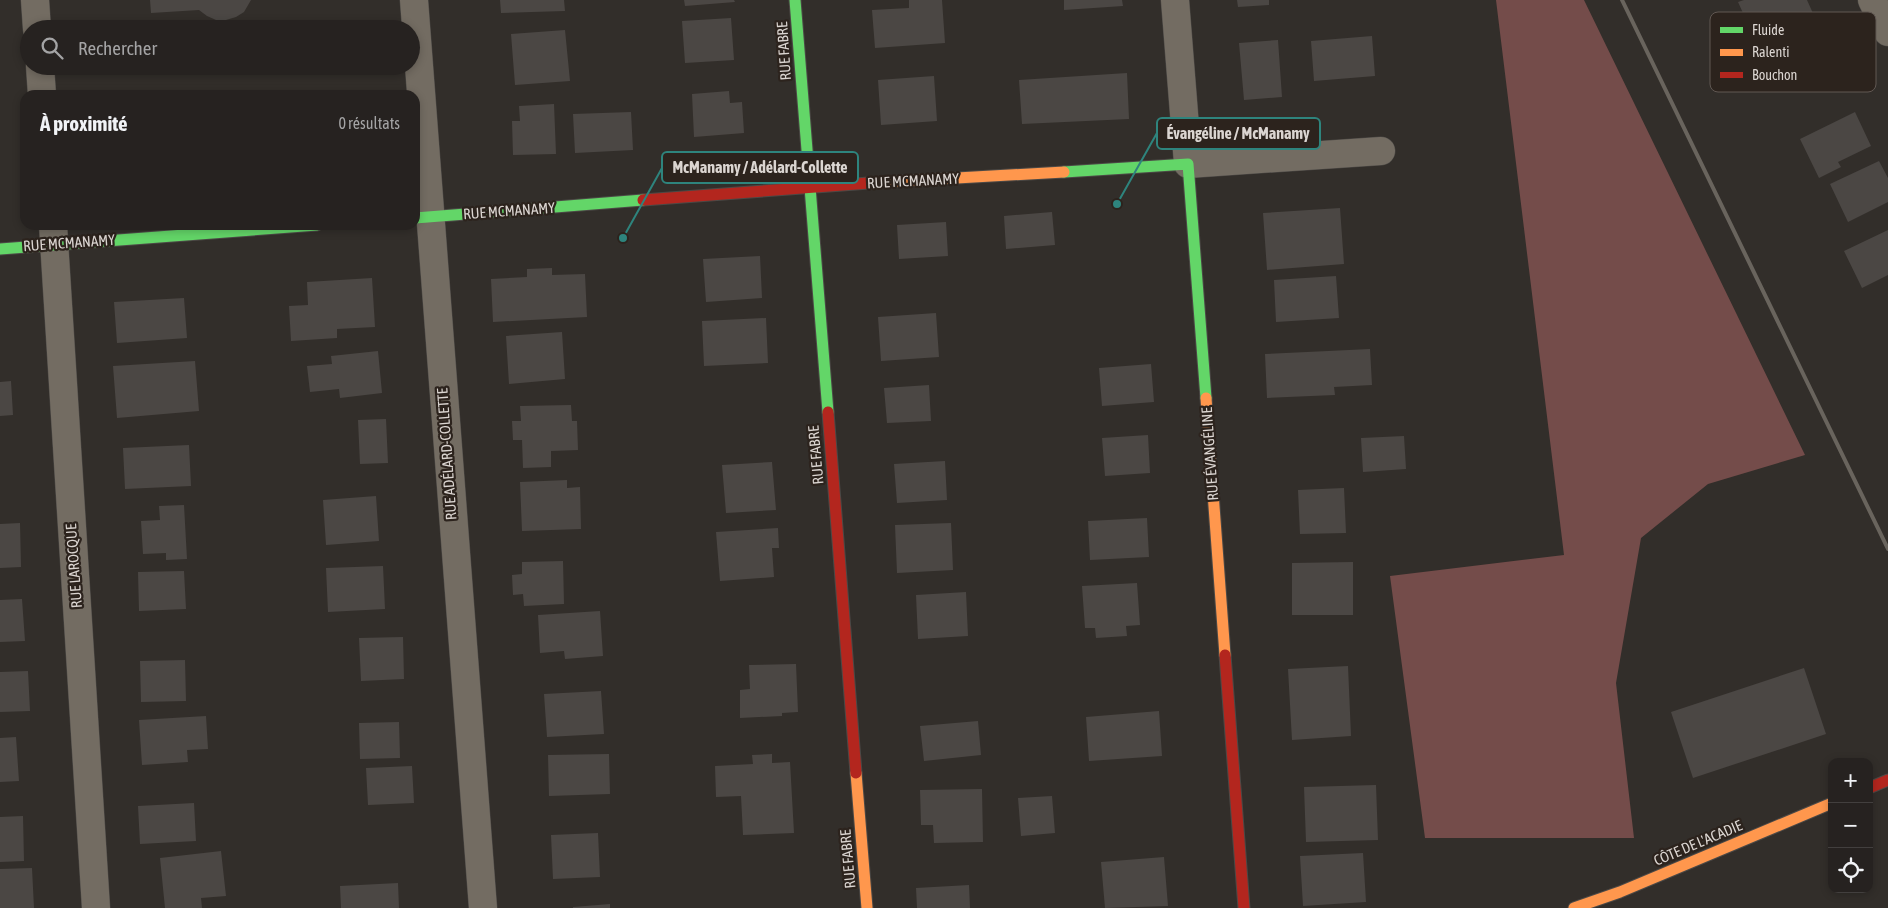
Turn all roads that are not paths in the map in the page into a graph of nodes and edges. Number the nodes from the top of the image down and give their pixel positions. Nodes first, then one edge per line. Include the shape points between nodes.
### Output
1 (35, 0) edge
2 (414, 0) edge
3 (795, 0) edge
4 (1175, 0) edge
5 (1872, 0) edge
6 (36, 20) edge
7 (415, 20) edge
8 (1888, 32) edge
9 (41, 75) edge
10 (417, 75) edge
11 (42, 90) edge
12 (417, 90) edge
13 (1382, 151) dead end
14 (420, 163) edge
15 (1188, 164) junction
16 (809, 187) junction
17 (422, 217) edge
18 (185, 230) edge
19 (53, 235) edge
20 (0, 249) edge
21 (1888, 780) edge
22 (1873, 786) edge
23 (1828, 805) edge
24 (1620, 900) edge
25 (96, 908) edge
26 (483, 908) edge
27 (867, 908) edge
28 (1244, 908) edge
29 (1574, 908) edge

1 - 6 street
2 - 7 street, RUE ADÉLARD-COLLETTE
3 - 16 street, RUE FABRE
4 - 15 street, RUE ÉVANGÉLINE
5 - 8 street
9 - 11 street
10 - 12 street, RUE ADÉLARD-COLLETTE
13 - 15 street, RUE MCMANAMY
14 - 17 street, RUE ADÉLARD-COLLETTE
15 - 16 street, RUE MCMANAMY
15 - 28 street, RUE ÉVANGÉLINE
16 - 17 street, RUE MCMANAMY
16 - 27 street, RUE FABRE
17 - 26 street, RUE ADÉLARD-COLLETTE
18 - 19 street, RUE MCMANAMY
19 - 20 street, RUE MCMANAMY
19 - 25 street, RUE LAROCQUE
21 - 22 street
23 - 24 street, CÔTE DE L'ACADIE
24 - 29 street, CÔTE DE L'ACADIE

